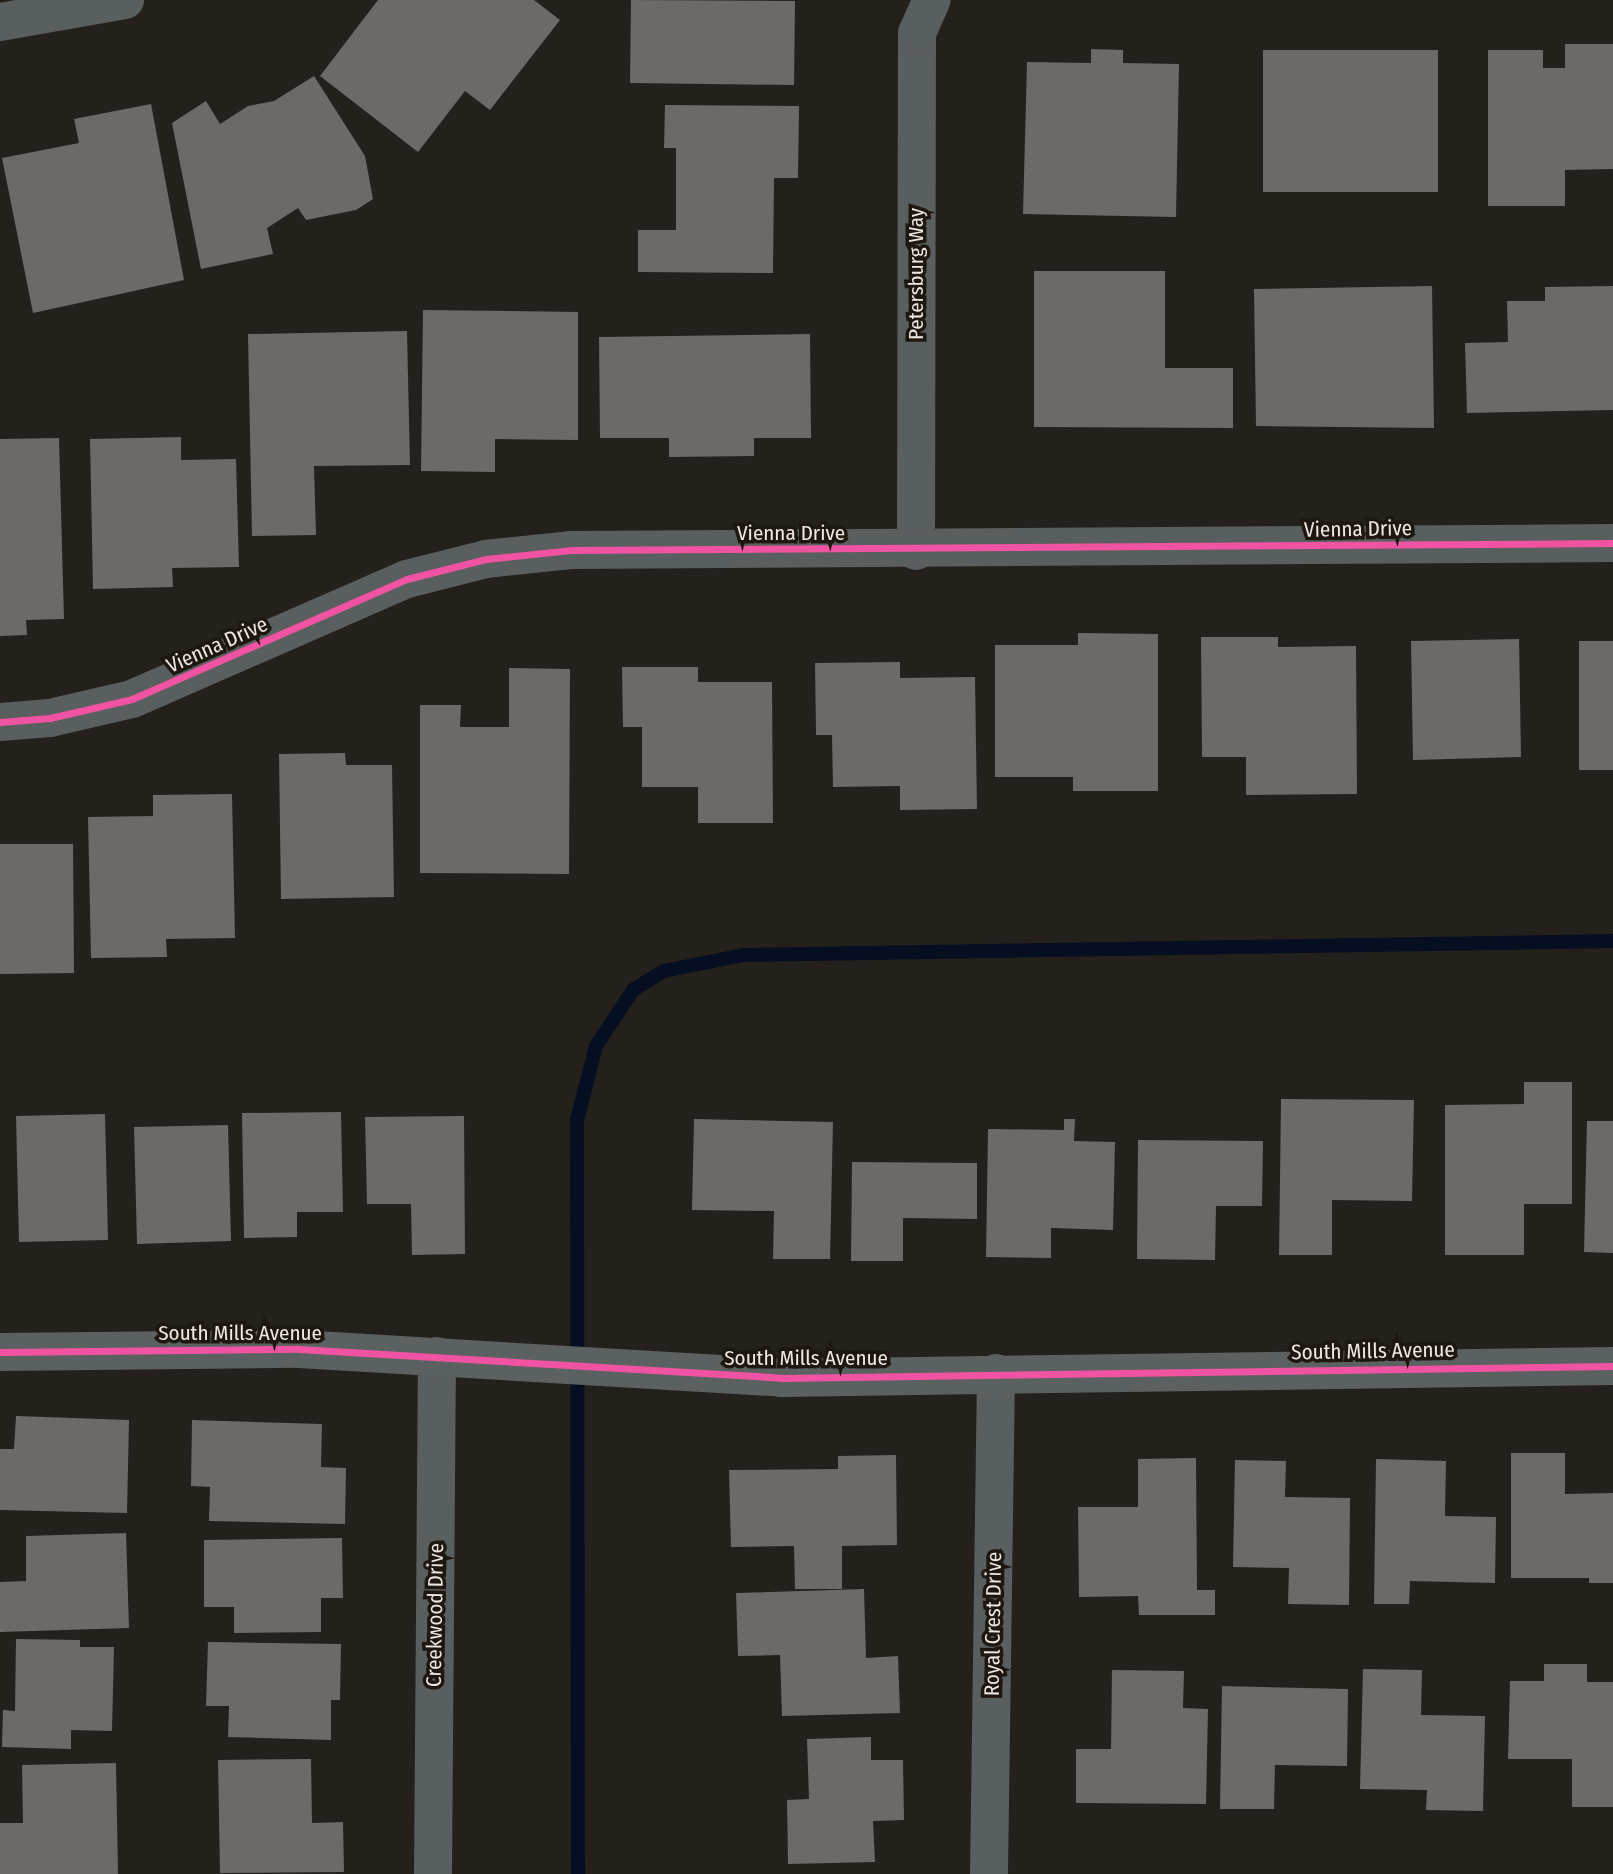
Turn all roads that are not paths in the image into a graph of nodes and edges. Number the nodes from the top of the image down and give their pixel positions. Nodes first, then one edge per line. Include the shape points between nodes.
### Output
1 (125, 0) edge
2 (932, 0) edge
3 (0, 22) edge
4 (1613, 543) edge
5 (916, 551) junction
6 (0, 722) edge
7 (0, 1352) edge
8 (438, 1356) junction
9 (1613, 1366) edge
10 (996, 1373) junction
11 (433, 1874) edge
12 (989, 1874) edge

1 - 3 street
2 - 5 street, Petersburg Way via 917,33
4 - 5 street, Vienna Drive
5 - 6 street, Vienna Drive via 571,550 486,559 407,579 132,699 50,718
7 - 8 street, South Mills Avenue via 236,1348
8 - 10 street, South Mills Avenue via 719,1376
8 - 11 street, Creekwood Drive
9 - 10 street, South Mills Avenue
10 - 12 street, Royal Crest Drive

